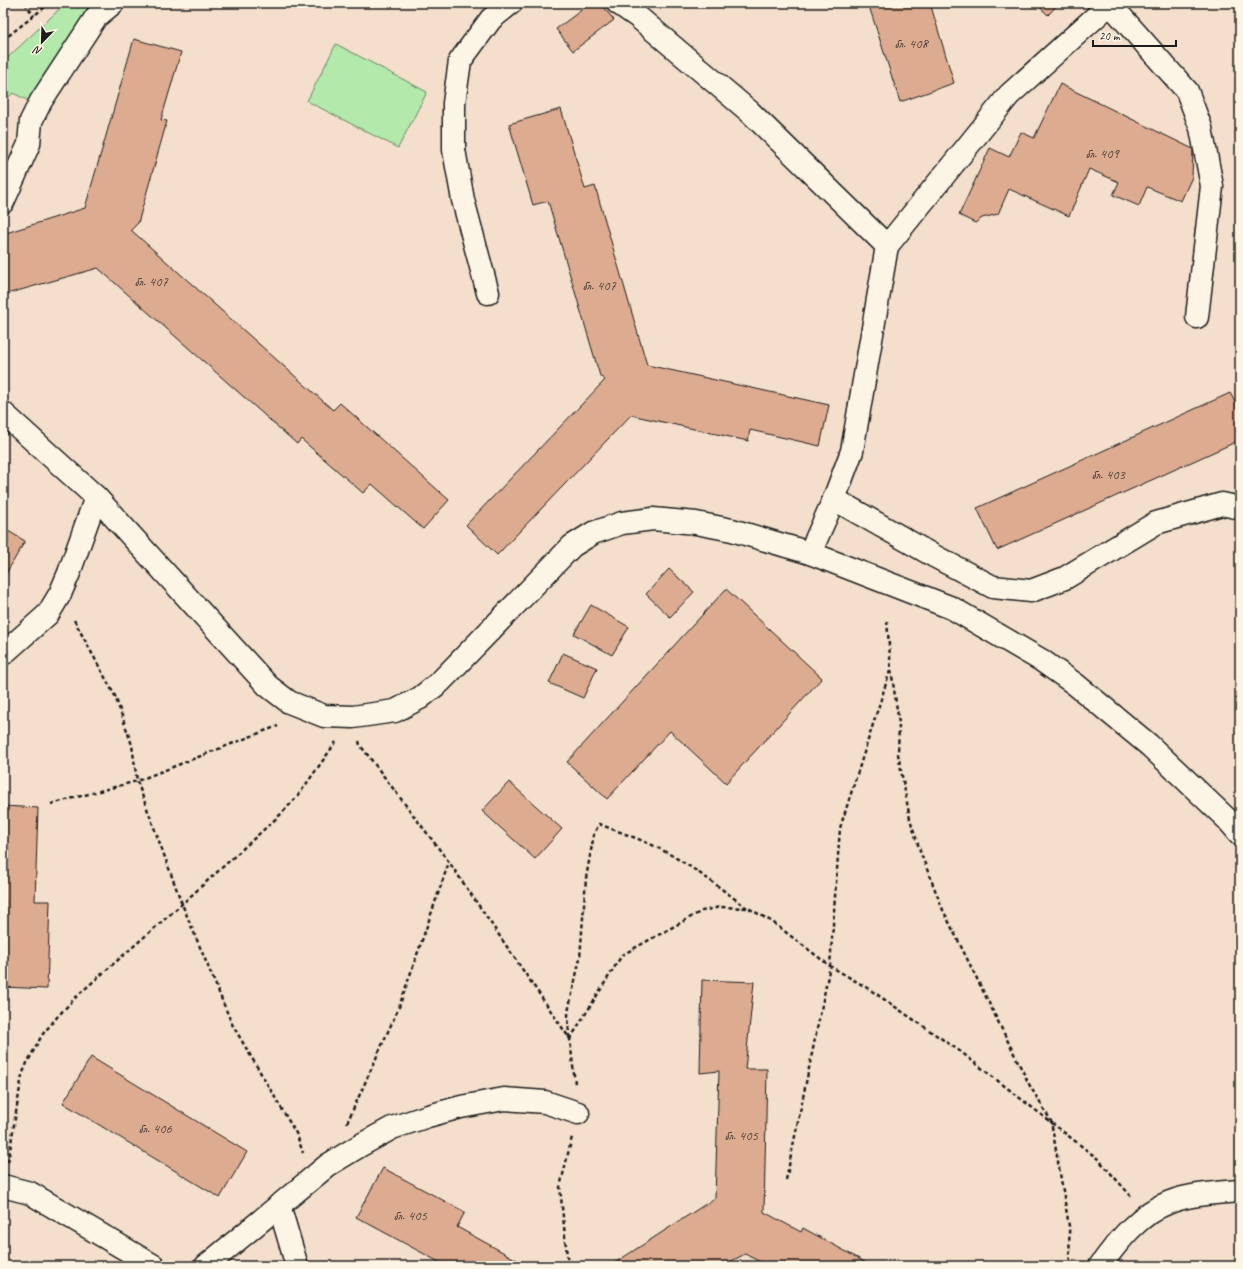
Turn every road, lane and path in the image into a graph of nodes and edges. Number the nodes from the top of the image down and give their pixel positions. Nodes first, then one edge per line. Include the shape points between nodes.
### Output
1 (25, 3) edge
2 (50, 3) edge
3 (113, 3) edge
4 (511, 3) edge
5 (618, 3) edge
6 (1110, 3) edge
7 (34, 16) junction
8 (3, 40) edge
9 (3, 202) edge
10 (887, 246) junction
11 (488, 293) dead end
12 (1197, 317) dead end
13 (3, 413) edge
14 (96, 497) junction
15 (834, 499) junction
16 (1240, 508) edge
17 (810, 553) junction
18 (60, 594) junction
19 (887, 621) dead end
20 (3, 654) edge
21 (891, 669) junction
22 (353, 717) junction
23 (281, 726) dead end
24 (137, 781) junction
25 (51, 804) dead end
26 (1240, 834) edge
27 (449, 862) junction
28 (182, 904) junction
29 (748, 908) junction
30 (830, 966) junction
31 (570, 1039) junction
32 (578, 1113) junction
33 (1051, 1121) junction
34 (344, 1129) dead end
35 (312, 1178) junction
36 (786, 1180) dead end
37 (4, 1186) edge
38 (1240, 1191) edge
39 (278, 1205) junction
40 (1146, 1214) junction
41 (154, 1266) edge
42 (206, 1266) edge
43 (297, 1266) edge
44 (568, 1266) edge
45 (1070, 1266) edge
46 (1100, 1266) edge

1 - 7 path
2 - 7 path
3 - 9 lane via 96,17 41,101 31,120 29,144
4 - 11 lane via 491,19 460,61 454,103 454,150 463,200
5 - 10 lane via 750,112
6 - 10 lane via 1009,95
6 - 12 lane via 1187,91 1201,128 1212,186
7 - 8 path
10 - 15 lane via 852,451
13 - 14 lane
14 - 18 lane
14 - 22 lane via 268,686 289,702 324,716
15 - 16 lane via 993,587 1030,591 1065,578 1156,523 1222,504
15 - 17 lane
17 - 22 lane via 732,530 653,519 622,523 592,533 572,546 440,682 420,698 395,711
17 - 26 lane via 952,608 1041,660 1075,684 1149,745
18 - 20 lane via 48,614
18 - 24 path via 115,696 132,745
19 - 21 path
21 - 30 path via 840,828
21 - 33 path via 899,723 898,754 910,819 921,854 946,917 1030,1086
22 - 27 path via 360,745
22 - 28 path via 297,797
23 - 24 path
24 - 25 path
24 - 28 path
27 - 31 path
27 - 34 path via 398,1007
28 - 35 path via 232,1024 297,1136
28 - 37 path via 79,994 42,1035 22,1075
29 - 30 path via 771,920
29 - 31 path via 720,907 702,911 622,955
29 - 31 path via 674,856 599,824 594,834 586,878 580,958 568,1012
30 - 33 path via 869,989 961,1052
30 - 36 path
31 - 32 path
32 - 35 lane via 545,1102 504,1099 461,1107 392,1128 328,1165
32 - 44 path via 560,1187
33 - 40 path via 1098,1159
33 - 45 path via 1069,1226
35 - 39 lane
37 - 41 lane via 30,1193
38 - 40 lane via 1170,1202
39 - 42 lane
39 - 43 lane
40 - 46 lane

